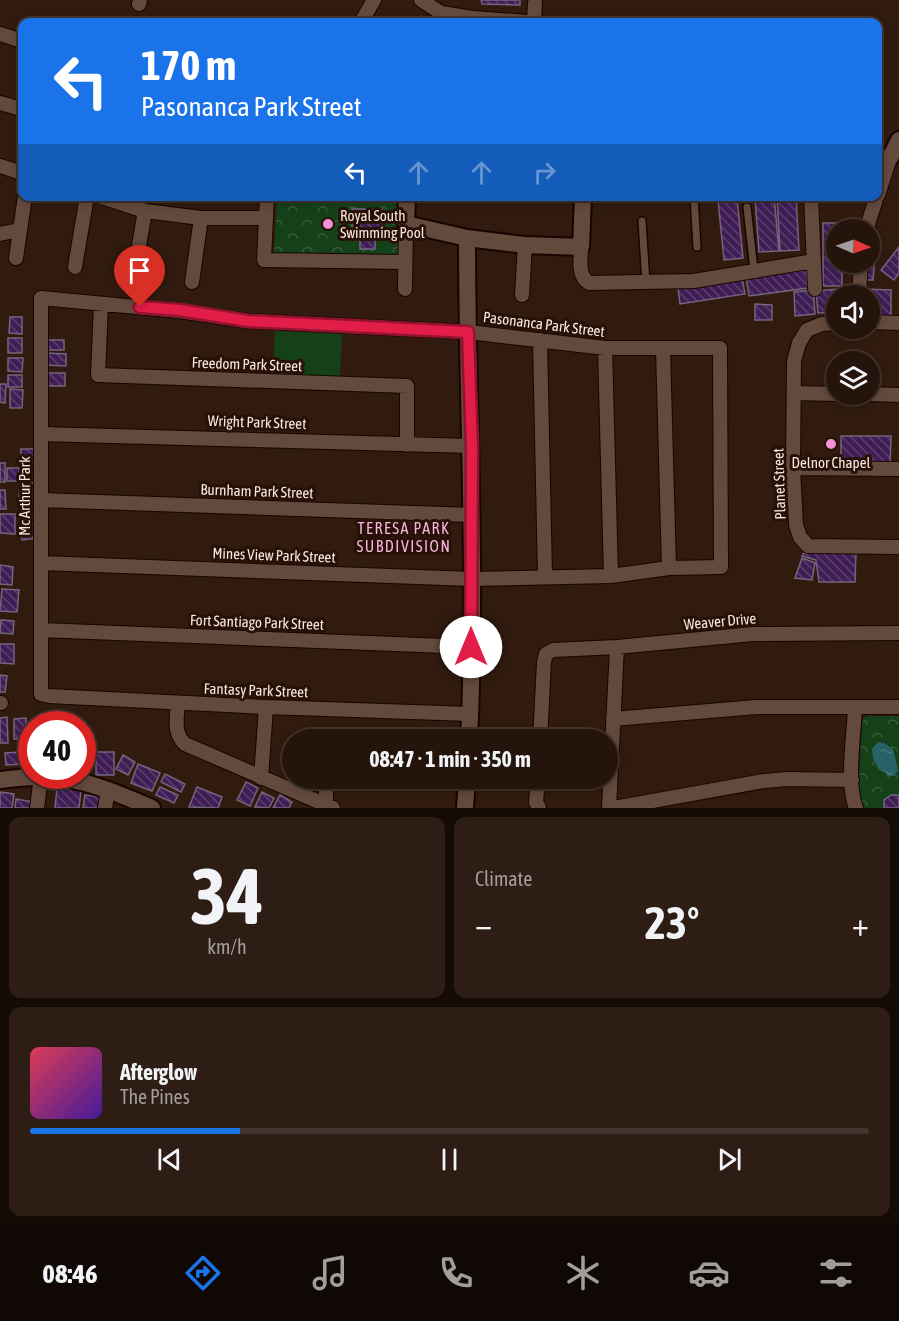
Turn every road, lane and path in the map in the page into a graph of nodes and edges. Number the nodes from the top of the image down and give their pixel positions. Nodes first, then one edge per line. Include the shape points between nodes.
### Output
1 (374, 0) edge
2 (421, 0) edge
3 (535, 3) dead end
4 (363, 18) edge
5 (438, 18) edge
6 (534, 18) edge
7 (0, 34) edge
8 (18, 40) edge
9 (0, 103) edge
10 (18, 108) edge
11 (899, 140) edge
12 (884, 159) edge
13 (0, 166) edge
14 (18, 172) edge
15 (24, 201) edge
16 (86, 201) edge
17 (114, 201) edge
18 (267, 201) edge
19 (407, 201) edge
20 (584, 201) edge
21 (694, 201) edge
22 (811, 201) edge
23 (875, 201) edge
24 (747, 207) dead end
25 (145, 211) junction
26 (201, 218) junction
27 (266, 218) junction
28 (870, 219) edge
29 (642, 221) dead end
30 (406, 224) junction
31 (19, 230) junction
32 (0, 234) edge
33 (467, 238) junction
34 (525, 245) junction
35 (581, 247) junction
36 (697, 248) dead end
37 (16, 258) dead end
38 (814, 261) junction
39 (405, 262) junction
40 (75, 267) dead end
41 (754, 270) junction
42 (134, 274) dead end
43 (192, 282) dead end
44 (646, 283) junction
45 (405, 289) dead end
46 (815, 289) dead end
47 (522, 295) dead end
48 (41, 298) joint
49 (101, 304) junction
50 (880, 322) edge
51 (899, 323) edge
52 (826, 324) edge
53 (468, 332) junction
54 (540, 340) junction
55 (605, 348) junction
56 (663, 349) junction
57 (794, 393) junction
58 (826, 394) edge
59 (880, 394) edge
60 (899, 395) edge
61 (41, 434) junction
62 (407, 446) junction
63 (472, 446) junction
64 (793, 468) junction
65 (899, 469) edge
66 (41, 500) junction
67 (472, 515) junction
68 (899, 547) edge
69 (41, 563) junction
70 (721, 567) joint
71 (669, 568) junction
72 (611, 576) junction
73 (545, 577) junction
74 (471, 579) junction
75 (41, 630) junction
76 (899, 633) edge
77 (471, 647) junction
78 (617, 647) junction
79 (41, 694) joint
80 (178, 703) junction
81 (899, 706) edge
82 (266, 707) junction
83 (855, 707) junction
84 (470, 714) junction
85 (613, 719) junction
86 (469, 729) edge
87 (541, 729) edge
88 (261, 778) junction
89 (18, 779) edge
90 (0, 780) edge
91 (852, 780) junction
92 (96, 786) edge
93 (39, 789) edge
94 (327, 789) edge
95 (466, 789) edge
96 (537, 789) edge
97 (108, 790) junction
98 (852, 805) edge
99 (329, 806) edge
100 (37, 808) edge
101 (105, 808) edge
102 (152, 808) edge
103 (465, 808) edge
104 (539, 808) edge
105 (609, 808) edge
106 (614, 808) edge

1 - 4 street
2 - 5 street
3 - 6 street
7 - 8 street
9 - 10 street
11 - 12 street
13 - 14 street
15 - 31 street
16 - 40 street
17 - 25 street
18 - 27 street
19 - 30 street
20 - 35 street
21 - 36 lane
22 - 38 street
23 - 28 street
24 - 41 lane
25 - 26 street
25 - 42 street
26 - 27 street
26 - 43 street
27 - 39 street via 264,260
29 - 44 lane
30 - 33 street
30 - 39 street
31 - 32 street
31 - 37 street
33 - 34 street
33 - 53 street
34 - 35 street
34 - 47 street
35 - 44 street via 581,274 589,283
38 - 41 street
38 - 46 street
39 - 45 street
41 - 44 street via 694,281
48 - 49 street, Pasonanca Park Street
48 - 61 street, Mc Arthur Park
49 - 53 street, Pasonanca Park Street via 179,310 248,321
49 - 62 street, Freedom Park Street via 98,375 407,386
50 - 51 street
52 - 57 street, Planet Street via 807,330 799,343 794,361
53 - 54 street, Pasonanca Park Street
53 - 63 street
54 - 55 street, Pasonanca Park Street
54 - 73 street
55 - 56 street, Pasonanca Park Street
55 - 72 street
56 - 70 street, Pasonanca Park Street via 720,348
56 - 71 street
57 - 58 street
57 - 64 street, Planet Street
59 - 60 street
61 - 62 street, Wright Park Street
61 - 66 street, Mc Arthur Park
62 - 63 street, Wright Park Street
63 - 67 street
64 - 65 street
64 - 68 street, Planet Street via 796,525 808,546
66 - 67 street, Burnham Park Street
66 - 69 street, Mc Arthur Park
67 - 74 street
69 - 74 street, Mines View Park Street
69 - 75 street, Mc Arthur Park
70 - 71 street, Mines View Park Street
71 - 72 street, Mines View Park Street
72 - 73 street, Mines View Park Street
73 - 74 street, Mines View Park Street
74 - 77 street
75 - 77 street, Fort Santiago Park Street
75 - 79 street, Mc Arthur Park
76 - 78 street, Weaver Drive via 753,633
77 - 84 street
78 - 85 street
78 - 87 street, Weaver Drive via 553,650 546,654
79 - 80 street, Fantasy Park Street
80 - 82 street, Fantasy Park Street
80 - 88 street via 179,739
81 - 83 street
82 - 84 street, Fantasy Park Street
82 - 88 street
83 - 85 street via 757,707
83 - 91 street
84 - 86 street
85 - 105 street
88 - 99 street
89 - 90 street
91 - 98 street
91 - 106 street via 764,781
92 - 97 street
93 - 100 street
94 - 99 street
95 - 103 street
96 - 104 street
97 - 101 street
97 - 102 street

